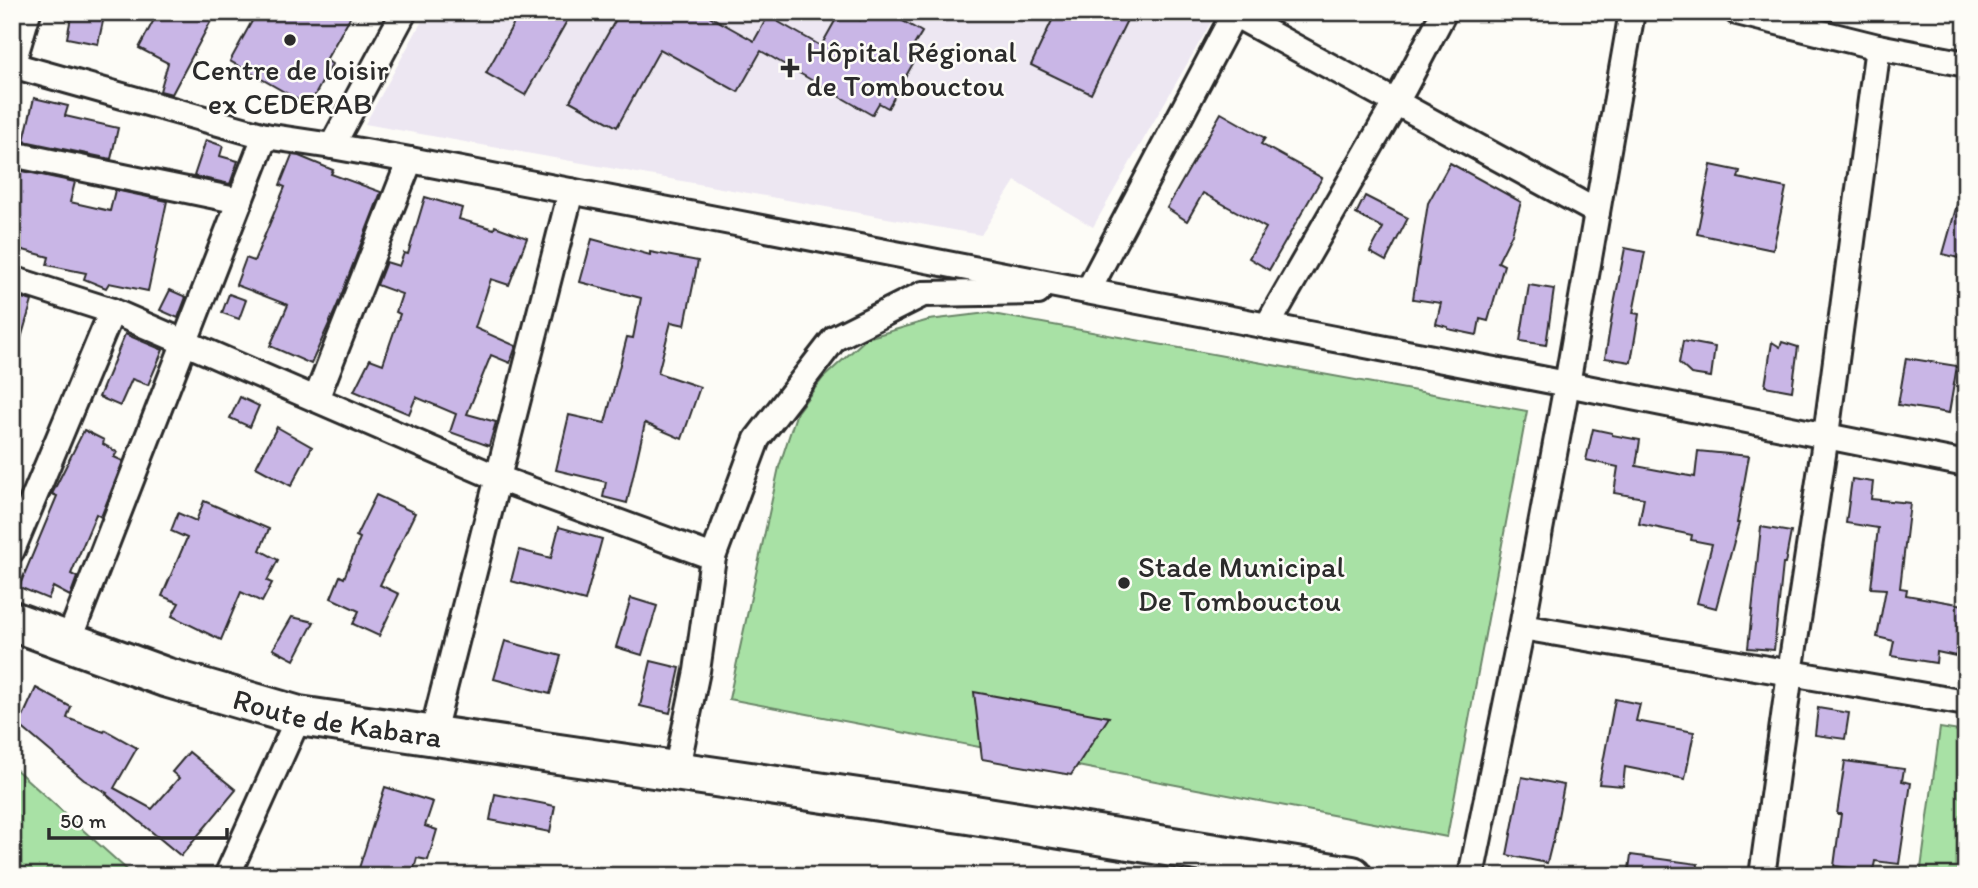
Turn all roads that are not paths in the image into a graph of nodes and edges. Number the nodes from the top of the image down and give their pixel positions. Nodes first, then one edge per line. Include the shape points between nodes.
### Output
1 (28, 12) edge
2 (404, 12) edge
3 (1444, 12) edge
4 (1632, 12) edge
5 (1737, 12) edge
6 (1234, 13) edge
7 (1878, 47) junction
8 (1966, 64) edge
9 (12, 66) edge
10 (1396, 103) junction
11 (265, 136) junction
12 (332, 146) junction
13 (12, 154) edge
14 (410, 160) junction
15 (571, 191) junction
16 (240, 201) junction
17 (1597, 212) junction
18 (12, 279) edge
19 (1088, 291) junction
20 (112, 311) junction
21 (1267, 326) junction
22 (184, 343) junction
23 (1567, 384) junction
24 (316, 399) junction
25 (1826, 435) junction
26 (1966, 464) edge
27 (498, 478) junction
28 (12, 550) edge
29 (713, 557) junction
30 (12, 621) edge
31 (1522, 627) junction
32 (68, 642) junction
33 (1790, 673) junction
34 (1966, 703) edge
35 (299, 716) junction
36 (432, 736) junction
37 (676, 772) junction
38 (227, 876) edge
39 (1352, 876) edge
40 (1471, 876) edge
41 (1762, 876) edge

1 - 9 street
2 - 12 street
3 - 10 street
4 - 17 street
5 - 7 street
6 - 10 street
6 - 19 street
7 - 8 street
7 - 25 street
9 - 11 street
10 - 17 street
10 - 21 street
11 - 12 street
11 - 16 street
12 - 14 street
13 - 16 street
14 - 15 street
14 - 24 street
15 - 19 street
15 - 27 street
16 - 22 street
17 - 23 street
18 - 20 street
19 - 21 street
19 - 29 street via 923,294 835,338 757,439
20 - 22 street
20 - 28 street
21 - 23 street
22 - 24 street
22 - 32 street
23 - 25 street
23 - 31 street
24 - 27 street
25 - 26 street
25 - 33 street
27 - 29 street
27 - 36 street
29 - 37 street via 697,671
30 - 32 main road, Route de Kabara
31 - 33 street
31 - 40 street
32 - 35 main road, Route de Kabara via 165,677
33 - 34 street
33 - 41 street
35 - 36 main road, Route de Kabara
35 - 38 street
36 - 37 main road, Route de Kabara
37 - 39 main road, Route de Kabara

